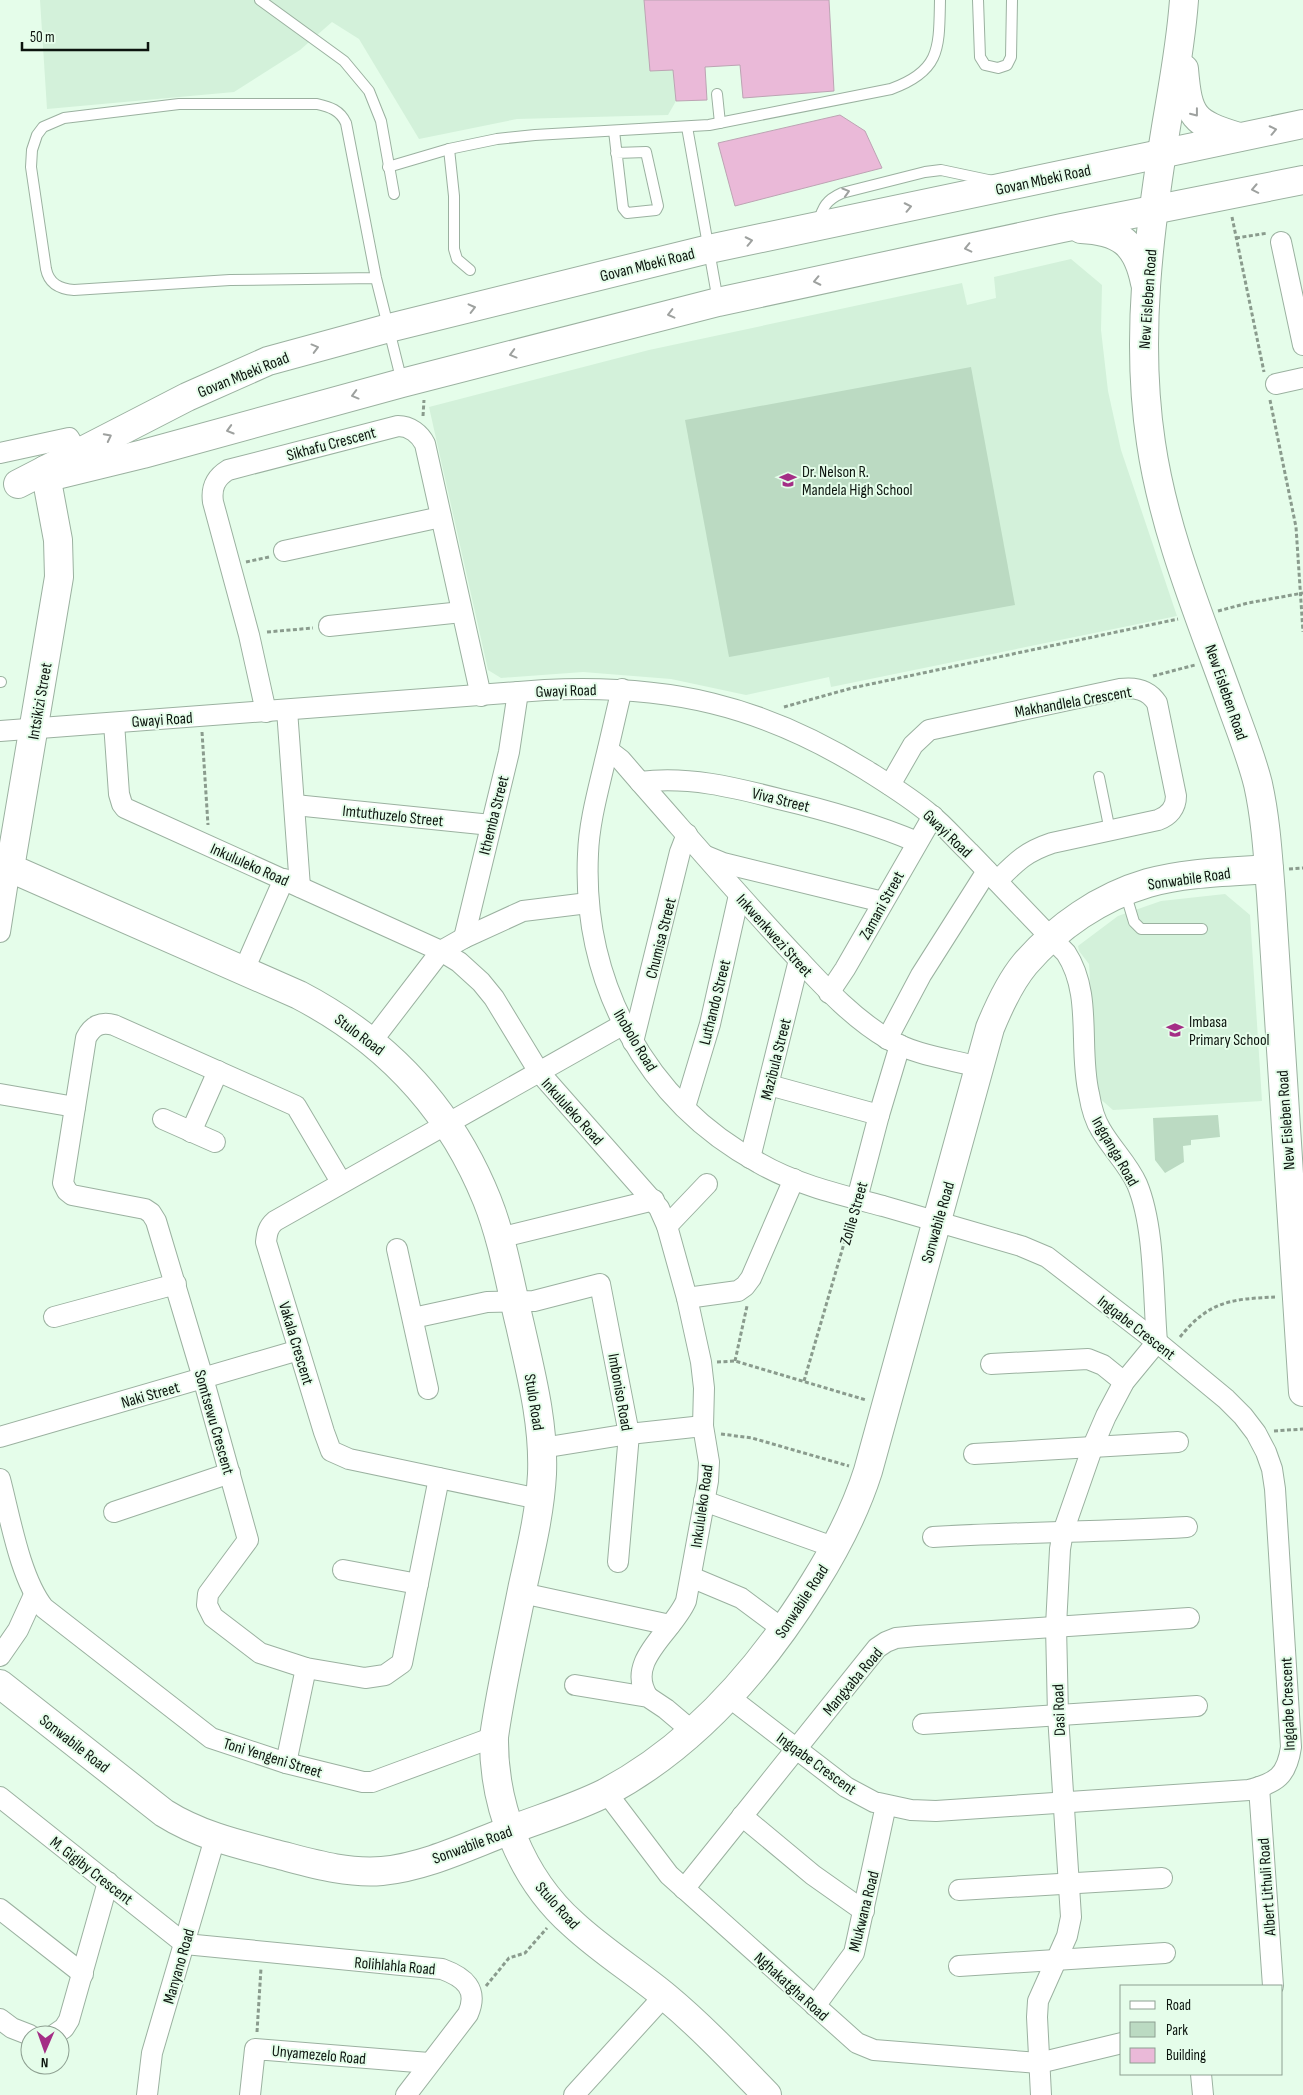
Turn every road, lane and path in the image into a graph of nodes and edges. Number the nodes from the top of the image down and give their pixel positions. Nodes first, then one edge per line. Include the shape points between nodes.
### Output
1 (260, 0) edge
2 (940, 0) edge
3 (978, 0) edge
4 (1012, 0) edge
5 (1184, 0) edge
6 (1182, 32) junction
7 (717, 94) dead end
8 (720, 123) junction
9 (1303, 124) edge
10 (687, 127) junction
11 (614, 131) junction
12 (1240, 137) junction
13 (449, 149) junction
14 (616, 153) junction
15 (1162, 155) junction
16 (388, 167) junction
17 (1303, 180) edge
18 (394, 194) dead end
19 (1154, 209) junction
20 (1231, 214) dead end
21 (1062, 228) junction
22 (1236, 238) junction
23 (1280, 242) joint
24 (709, 249) junction
25 (1294, 265) edge
26 (470, 270) dead end
27 (376, 278) junction
28 (1146, 292) junction
29 (718, 302) junction
30 (388, 328) junction
31 (1303, 345) edge
32 (1303, 378) edge
33 (402, 382) junction
34 (1270, 386) junction
35 (78, 452) junction
36 (0, 453) edge
37 (46, 474) junction
38 (9, 486) edge
39 (441, 517) junction
40 (284, 550) joint
41 (231, 566) junction
42 (1302, 593) edge
43 (1217, 611) dead end
44 (462, 612) junction
45 (1184, 618) dead end
46 (329, 626) joint
47 (1303, 632) edge
48 (249, 634) junction
49 (1216, 661) junction
50 (622, 689) junction
51 (1141, 690) junction
52 (518, 692) junction
53 (481, 696) junction
54 (780, 708) dead end
55 (287, 710) junction
56 (266, 712) junction
57 (201, 716) junction
58 (114, 723) junction
59 (34, 728) junction
60 (0, 731) edge
61 (608, 750) junction
62 (1099, 777) dead end
63 (640, 782) junction
64 (890, 786) junction
65 (295, 805) junction
66 (932, 816) junction
67 (491, 825) junction
68 (1110, 830) junction
69 (687, 834) junction
70 (917, 842) junction
71 (209, 846) junction
72 (705, 856) junction
73 (10, 868) junction
74 (1303, 868) edge
75 (1278, 869) junction
76 (992, 876) junction
77 (292, 883) junction
78 (1124, 891) junction
79 (739, 895) junction
80 (883, 902) junction
81 (588, 903) junction
82 (1202, 929) dead end
83 (0, 932) edge
84 (464, 938) junction
85 (1052, 938) junction
86 (441, 952) junction
87 (799, 960) junction
88 (244, 970) junction
89 (829, 993) junction
90 (629, 1033) junction
91 (372, 1041) junction
92 (893, 1042) junction
93 (979, 1067) junction
94 (218, 1071) junction
95 (539, 1072) junction
96 (769, 1085) junction
97 (0, 1094) edge
98 (75, 1107) junction
99 (685, 1107) junction
100 (879, 1115) junction
101 (163, 1119) dead end
102 (447, 1124) junction
103 (191, 1132) junction
104 (215, 1142) dead end
105 (750, 1158) junction
106 (794, 1179) junction
107 (341, 1182) junction
108 (707, 1184) dead end
109 (654, 1200) junction
110 (857, 1200) junction
111 (937, 1222) junction
112 (667, 1226) junction
113 (499, 1238) junction
114 (397, 1249) dead end
115 (176, 1284) junction
116 (738, 1291) junction
117 (1297, 1295) junction
118 (687, 1298) junction
119 (514, 1301) junction
120 (54, 1316) dead end
121 (414, 1318) junction
122 (1163, 1347) junction
123 (299, 1350) junction
124 (736, 1361) junction
125 (701, 1362) junction
126 (991, 1364) dead end
127 (203, 1378) junction
128 (804, 1381) junction
129 (1124, 1382) junction
130 (428, 1389) dead end
131 (1303, 1392) edge
132 (885, 1406) junction
133 (703, 1429) junction
134 (1303, 1429) edge
135 (1256, 1433) junction
136 (629, 1434) junction
137 (0, 1437) edge
138 (1178, 1442) dead end
139 (1093, 1446) junction
140 (542, 1448) junction
141 (974, 1454) dead end
142 (868, 1471) junction
143 (230, 1473) junction
144 (438, 1478) junction
145 (0, 1479) edge
146 (539, 1498) junction
147 (704, 1501) junction
148 (114, 1512) dead end
149 (1187, 1527) dead end
150 (1063, 1532) junction
151 (933, 1537) dead end
152 (836, 1548) junction
153 (618, 1562) dead end
154 (343, 1570) dead end
155 (691, 1577) junction
156 (418, 1584) junction
157 (522, 1593) junction
158 (34, 1595) junction
159 (1189, 1618) dead end
160 (670, 1625) junction
161 (1056, 1626) junction
162 (784, 1630) junction
163 (0, 1656) edge
164 (306, 1668) junction
165 (0, 1684) edge
166 (575, 1685) dead end
167 (648, 1697) junction
168 (729, 1697) junction
169 (1197, 1706) dead end
170 (1058, 1715) junction
171 (923, 1724) dead end
172 (692, 1731) junction
173 (494, 1738) junction
174 (795, 1749) junction
175 (286, 1762) junction
176 (1259, 1787) junction
177 (606, 1792) junction
178 (0, 1797) edge
179 (1064, 1802) junction
180 (886, 1805) junction
181 (742, 1816) junction
182 (511, 1830) junction
183 (215, 1838) junction
184 (1162, 1878) dead end
185 (108, 1882) junction
186 (1069, 1884) junction
187 (684, 1889) junction
188 (958, 1890) dead end
189 (0, 1909) edge
190 (864, 1911) junction
191 (560, 1912) junction
192 (184, 1944) junction
193 (262, 1952) junction
194 (1165, 1953) dead end
195 (1056, 1960) junction
196 (959, 1966) dead end
197 (83, 1974) junction
198 (1272, 1985) edge
199 (470, 1988) junction
200 (664, 1996) junction
201 (815, 2006) junction
202 (0, 2019) edge
203 (66, 2025) edge
204 (20, 2031) edge
205 (1120, 2044) edge
206 (255, 2049) junction
207 (429, 2063) junction
208 (1039, 2063) junction
209 (1201, 2075) edge
210 (147, 2095) edge
211 (250, 2095) edge
212 (406, 2095) edge
213 (574, 2095) edge
214 (766, 2095) edge
215 (1041, 2095) edge
216 (1203, 2095) edge

1 - 16 lane via 344,61 369,91 380,121
2 - 8 lane via 936,53 920,76 908,83 856,97
3 - 4 lane via 980,57 984,65 998,68 1006,65 1011,57
5 - 6 main road, New Eisleben Road
6 -> 12 main road via 1186,97 1190,109 1214,129
6 - 15 main road, New Eisleben Road
7 - 8 lane
8 - 10 lane
12 -> 9 main road, Govan Mbeki Road
10 - 11 lane
10 - 24 lane
11 - 13 lane via 535,135
11 - 14 lane
12 - 15 main road, Govan Mbeki Road
13 - 16 lane
13 - 26 lane via 454,196 454,249 457,259
14 - 14 lane via 622,208 627,213 656,210 658,206 646,152
15 - 19 main road, New Eisleben Road
24 -> 15 main road, Govan Mbeki Road
16 - 18 lane
17 -> 19 main road, Govan Mbeki Road
19 - 21 main road, Govan Mbeki Road
19 - 28 main road, New Eisleben Road
20 - 22 path
21 - 28 main road via 1099,230 1125,240 1138,258
21 -> 29 main road, Govan Mbeki Road
22 - 23 path via 1266,232
22 - 34 path
23 - 25 street
24 - 29 lane
30 -> 24 main road, Govan Mbeki Road
25 - 31 street
27 - 27 lane via 60,288 53,283 46,269 31,166 37,135 43,127 64,118 179,104 317,104 329,107 340,113 346,123
27 - 30 lane
28 - 49 main road, New Eisleben Road via 1144,363 1151,444 1170,531
29 -> 33 main road, Govan Mbeki Road
30 - 33 lane
35 -> 30 main road, Govan Mbeki Road via 248,368
32 - 34 street
33 -> 37 main road, Govan Mbeki Road via 143,454
34 - 42 path via 1296,527
35 - 36 street via 69,438
35 - 37 main road, Govan Mbeki Road
37 - 38 main road, Govan Mbeki Road
37 - 59 main road, Intsikizi Street via 58,540 59,577
39 - 40 street
39 - 41 street, Sikhafu Crescent via 426,444 422,437 404,426 392,427 219,475 212,495
39 - 44 street, Sikhafu Crescent
40 - 41 path
41 - 48 street, Sikhafu Crescent
42 - 43 path
42 - 47 path
44 - 46 street
44 - 53 street, Sikhafu Crescent
45 - 54 path via 852,688
46 - 48 path
48 - 56 street, Sikhafu Crescent
49 - 51 path via 1159,674 1150,678
49 - 75 main road, New Eisleben Road via 1257,783
50 - 52 street, Gwayi Road
50 - 61 street, Ihobolo Road
50 - 64 street, Gwayi Road via 690,698 773,722 832,750
51 - 64 street, Makhandlela Crescent via 1120,689 929,730 914,745
51 - 68 street, Makhandlela Crescent via 1148,692 1157,702 1176,802 1164,818
52 - 53 street, Gwayi Road
52 - 67 street, Ithemba Street via 509,752
53 - 55 street, Gwayi Road
55 - 56 street, Gwayi Road
55 - 65 street
56 - 57 street, Gwayi Road
57 - 58 street, Gwayi Road
57 - 71 path
58 - 59 street, Gwayi Road
58 - 71 street, Inkululeko Road via 122,804 129,811
59 - 60 street, Gwayi Road
59 - 73 main road, Intsikizi Street
61 - 63 street, Inkwenkwezi Street
61 - 81 street, Ihobolo Road via 591,826
62 - 68 lane
63 - 69 street, Inkwenkwezi Street
63 - 70 street, Viva Street via 660,779 716,783 850,817
64 - 66 street, Gwayi Road
65 - 67 street, Imtuthuzelo Street
65 - 77 street
66 - 70 street, Zamani Street
66 - 76 street, Gwayi Road
67 - 84 street, Ithemba Street
68 - 76 street, Makhandlela Crescent via 1035,848
69 - 72 street, Inkwenkwezi Street
69 - 90 street, Chumisa Street
70 - 80 street, Zamani Street
71 - 77 street, Inkululeko Road
72 - 79 street, Inkwenkwezi Street
72 - 80 street
73 - 83 street, Intsikizi Street
73 - 88 main road, Stulo Road
74 - 75 path
75 - 78 main road, Sonwabile Road via 1173,878
75 - 117 main road, New Eisleben Road
76 - 85 street, Gwayi Road
76 - 92 street, Makhandlela Crescent via 921,975
77 - 86 street, Inkululeko Road
77 - 88 street
78 - 82 lane via 1134,922 1141,929
78 - 85 main road, Sonwabile Road via 1064,926
79 - 87 street, Inkwenkwezi Street
79 - 99 street, Luthando Street via 710,1024
80 - 89 street, Zamani Street
81 - 84 street via 524,911
81 - 90 street, Ihobolo Road via 606,988
84 - 86 street
85 - 93 main road, Sonwabile Road via 1024,965 1001,1003
85 - 122 street, Ingqanga Road via 1066,953 1078,976 1085,1074 1093,1113 1100,1130 1136,1182 1145,1204
86 - 91 street
86 - 95 street, Inkululeko Road via 481,982
87 - 89 street, Inkwenkwezi Street
87 - 96 street, Mazibula Street
88 - 91 main road, Stulo Road via 325,1008
89 - 92 street, Inkwenkwezi Street
90 - 95 street, Vakala Crescent
90 - 99 street, Ihobolo Road via 648,1065
91 - 102 main road, Stulo Road via 412,1078
92 - 93 street, Inkwenkwezi Street
92 - 100 street, Zolile Street
93 - 111 main road, Sonwabile Road
94 - 98 street, Somtsewu Crescent via 103,1023 93,1028 86,1038
94 - 103 street
94 - 107 street, Somtsewu Crescent via 296,1106
95 - 102 street, Vakala Crescent
95 - 109 street, Inkululeko Road
96 - 100 street
96 - 105 street, Mazibula Street
97 - 98 street
98 - 115 street, Somtsewu Crescent via 64,1187 78,1197 151,1213
99 - 105 street, Ihobolo Road via 727,1144
100 - 110 street, Zolile Street
101 - 103 street
102 - 107 street, Vakala Crescent
102 - 113 main road, Stulo Road via 481,1186
103 - 104 street
105 - 106 street, Ihobolo Road
106 - 110 street, Ihobolo Road
106 - 116 street via 751,1278
107 - 123 street, Vakala Crescent via 275,1221 269,1226 266,1236
108 - 112 street
109 - 112 street, Inkululeko Road
109 - 113 street
110 - 111 street, Ihobolo Road
110 - 128 path, Zolile Street
111 - 122 street, Ingqabe Crescent via 1021,1246 1047,1257
111 - 132 main road, Sonwabile Road
112 - 118 street, Inkululeko Road
113 - 119 main road, Stulo Road
114 - 121 street
115 - 120 street
115 - 127 street, Somtsewu Crescent
116 - 118 street
116 - 124 path via 749,1296
117 - 122 path via 1229,1301 1209,1309
117 - 131 main road, New Eisleben Road
118 - 125 street, Inkululeko Road
119 - 121 street via 487,1302
119 - 136 street, Imboniso Road via 534,1301 600,1284
119 - 140 main road, Stulo Road via 533,1385
121 - 130 street
122 - 129 street, Dasi Road
122 - 135 street, Ingqabe Crescent via 1226,1399
123 - 127 street, Naki Street
123 - 144 street, Vakala Crescent via 331,1450 349,1459
124 - 125 path
124 - 128 path
125 - 133 street, Inkululeko Road
126 - 129 street via 1088,1359 1103,1365
127 - 137 street, Naki Street
127 - 143 street, Somtsewu Crescent
128 - 132 path
129 - 139 street, Dasi Road
132 - 142 main road, Sonwabile Road
133 - 136 street
133 - 142 path via 752,1438
133 - 147 street, Inkululeko Road via 709,1462
134 - 135 path
135 - 176 street, Ingqabe Crescent via 1272,1469 1275,1488 1291,1747 1289,1760 1279,1778
136 - 140 street
136 - 153 street, Imboniso Road
138 - 139 street
139 - 141 street
139 - 150 street, Dasi Road
140 - 146 main road, Stulo Road
142 - 152 main road, Sonwabile Road
143 - 148 street
143 - 164 street, Somtsewu Crescent via 248,1540 208,1594 207,1605 213,1616 260,1653
144 - 146 street, Vakala Crescent
144 - 156 street, Somtsewu Crescent
145 - 158 street
146 - 157 main road, Stulo Road
147 - 152 street
147 - 155 street, Inkululeko Road
149 - 150 street
150 - 151 street
150 - 161 street, Dasi Road
152 - 162 main road, Sonwabile Road
154 - 156 street
155 - 160 street, Inkululeko Road via 682,1611
155 - 162 street via 740,1598
156 - 164 street, Somtsewu Crescent via 402,1663 385,1675 365,1678
157 - 160 street
157 - 173 main road, Stulo Road
158 - 163 street via 18,1630
158 - 175 street, Toni Yengeni Street via 44,1608 211,1738
159 - 161 street, Mangxaba Road
160 - 167 street, Inkululeko Road via 642,1667 640,1682
161 - 170 street, Dasi Road
161 - 174 street, Mangxaba Road via 917,1636 886,1642 877,1648
162 - 168 main road, Sonwabile Road
164 - 175 street
165 - 183 main road, Sonwabile Road via 164,1812 180,1823
166 - 167 street
167 - 172 street
168 - 172 main road, Sonwabile Road
168 - 174 street, Ingqabe Crescent
169 - 170 street
170 - 171 street
170 - 179 street, Dasi Road
172 - 177 main road, Sonwabile Road via 662,1756
173 - 175 street, Toni Yengeni Street via 372,1782
173 - 182 main road, Stulo Road via 500,1794
174 - 180 street, Ingqabe Crescent via 846,1788
174 - 181 street, Mangxaba Road
176 - 179 street, Ingqabe Crescent
176 - 198 street, Albert Lithuli Road
177 - 182 main road, Sonwabile Road
177 - 187 street, Nghakatgha Road via 658,1863
178 - 185 street, M. Gigiby Crescent
179 - 180 street, Ingqabe Crescent via 936,1810
179 - 186 street, Dasi Road
180 - 190 street, Mlukwana Road
181 - 187 street, Mangxaba Road
181 - 190 street via 813,1875
182 - 183 main road, Sonwabile Road via 422,1862 382,1871 320,1866
182 - 191 main road, Stulo Road via 535,1882
183 - 192 street, Manyano Road
184 - 186 street
185 - 192 street, M. Gigiby Crescent
185 - 197 street
186 - 188 street
186 - 195 street, Dasi Road via 1071,1917
187 - 201 street, Nghakatgha Road
189 - 197 street
190 - 201 street, Mlukwana Road via 854,1953
191 - 199 path via 525,1953 509,1958 484,1989
191 - 200 main road, Stulo Road
192 - 193 street, Rolihlahla Road
192 - 210 street, Manyano Road via 152,2054
193 - 199 street, Rolihlahla Road via 442,1969 463,1979
193 - 206 path
194 - 195 street
195 - 196 street
195 - 208 street, Dasi Road via 1038,2001
197 - 203 street
199 - 207 street via 472,1996 468,2014
200 - 213 street
200 - 214 main road, Stulo Road via 699,2025
201 - 208 street, Nghakatgha Road via 857,2044 874,2050
202 - 204 street
205 - 208 street, Nghakatgha Road
206 - 207 street, Unyamezelo Road
206 - 211 street, Unyamezelo Road
207 - 212 street
208 - 215 street, Dasi Road
209 - 216 street

